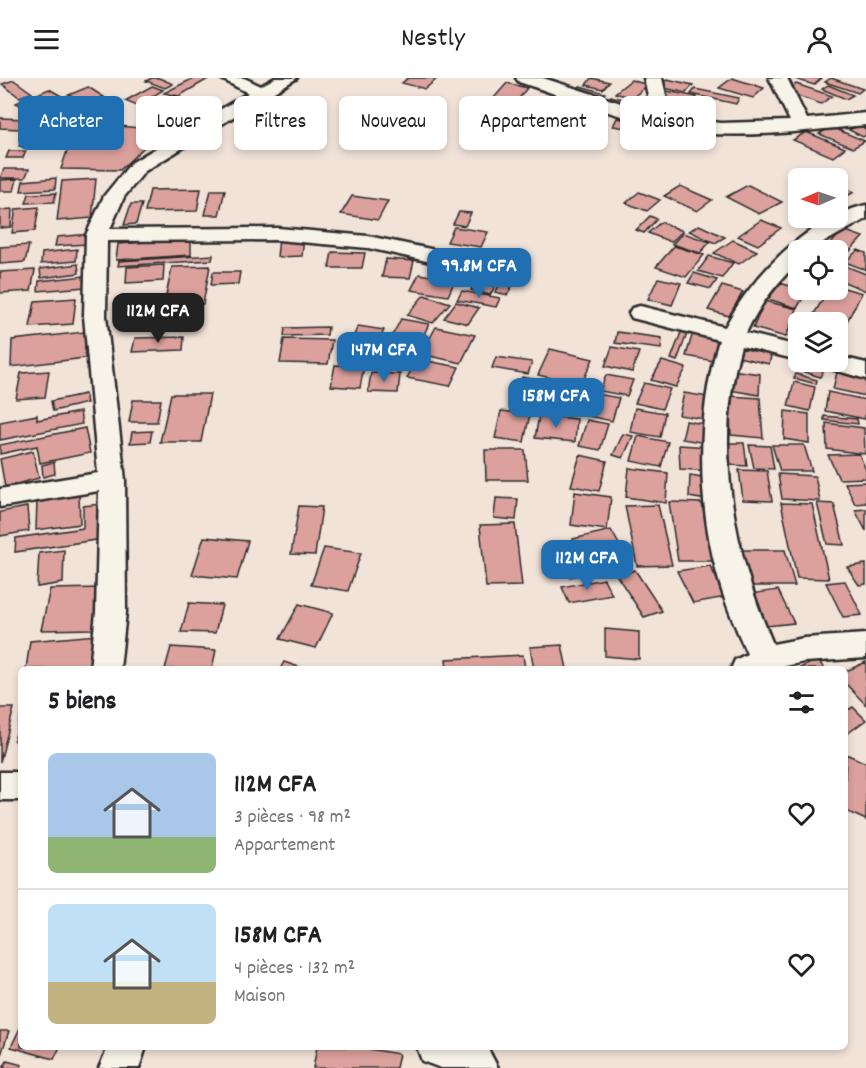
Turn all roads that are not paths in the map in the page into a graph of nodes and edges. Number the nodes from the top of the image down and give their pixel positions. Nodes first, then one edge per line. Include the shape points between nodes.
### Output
1 (229, 78) edge
2 (288, 78) edge
3 (525, 78) edge
4 (653, 78) edge
5 (778, 78) edge
6 (261, 92) junction
7 (657, 96) edge
8 (620, 107) edge
9 (866, 119) edge
10 (801, 124) junction
11 (716, 127) edge
12 (866, 211) edge
13 (97, 235) junction
14 (811, 240) edge
15 (788, 259) edge
16 (507, 272) dead end
17 (640, 313) dead end
18 (733, 336) junction
19 (788, 350) edge
20 (848, 366) edge
21 (866, 371) edge
22 (112, 480) junction
23 (0, 498) edge
24 (866, 646) edge
25 (755, 663) edge
26 (105, 666) edge
27 (0, 786) edge
28 (18, 786) edge
29 (126, 1050) edge
30 (445, 1050) edge
31 (119, 1068) edge
32 (478, 1068) edge

1 - 6 street
2 - 6 street
3 - 8 street
4 - 7 street
5 - 10 street
6 - 13 street via 138,167 114,196
9 - 10 street
10 - 11 street
12 - 14 street
13 - 16 street via 278,234 368,242
13 - 22 street via 95,316
15 - 18 street
17 - 18 street
18 - 19 street
18 - 25 street via 722,371 717,434 721,520 732,580
20 - 21 street
22 - 23 street
22 - 26 street via 111,612
24 - 25 street via 794,651
27 - 28 street
29 - 31 street
30 - 32 street via 472,1059

